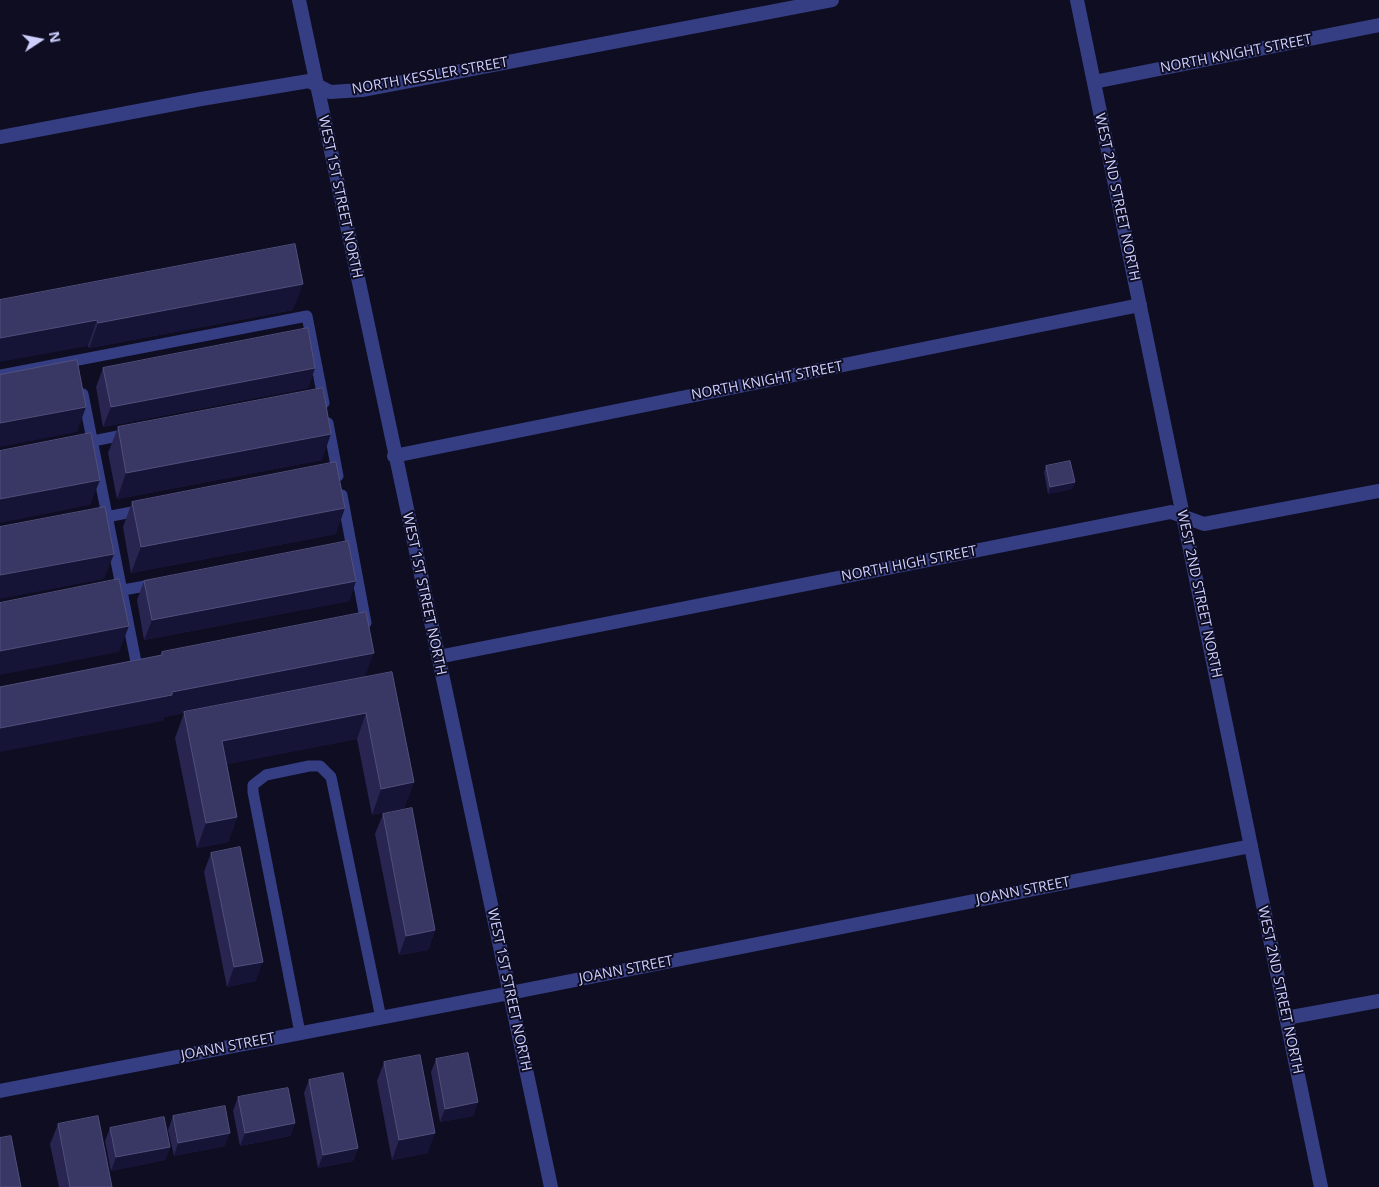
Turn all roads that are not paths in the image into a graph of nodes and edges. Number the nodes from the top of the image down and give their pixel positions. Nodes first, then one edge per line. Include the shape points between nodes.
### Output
1 (299, 0) edge
2 (832, 0) edge
3 (1077, 0) edge
4 (1379, 25) edge
5 (1094, 82) junction
6 (317, 85) junction
7 (0, 138) edge
8 (1140, 306) junction
9 (0, 374) edge
10 (82, 387) edge
11 (140, 432) edge
12 (92, 441) junction
13 (64, 446) edge
14 (394, 456) junction
15 (1379, 490) edge
16 (155, 507) edge
17 (1183, 516) junction
18 (107, 517) junction
19 (78, 522) edge
20 (170, 581) edge
21 (122, 590) junction
22 (94, 595) edge
23 (357, 624) edge
24 (438, 657) junction
25 (137, 667) edge
26 (1250, 846) junction
27 (510, 993) junction
28 (1379, 1001) edge
29 (381, 1018) junction
30 (1286, 1018) junction
31 (300, 1033) junction
32 (0, 1091) edge
33 (551, 1187) edge
34 (1321, 1187) edge

1 - 6 street, WEST 1ST STREET NORTH
2 - 6 street, NORTH KESSLER STREET via 362,90 330,92
3 - 5 street, WEST 2ND STREET NORTH
4 - 5 street, NORTH KNIGHT STREET
5 - 8 street, WEST 2ND STREET NORTH
6 - 7 street, NORTH KESSLER STREET via 309,81
6 - 14 street, WEST 1ST STREET NORTH
8 - 14 street, NORTH KNIGHT STREET
8 - 17 street, WEST 2ND STREET NORTH
9 - 23 lane via 77,364 307,316 332,472 366,623
10 - 12 lane
11 - 12 lane
12 - 13 lane
12 - 18 lane
14 - 24 street, WEST 1ST STREET NORTH
15 - 17 street, NORTH HIGH STREET via 1204,524
16 - 18 lane
17 - 24 street, NORTH HIGH STREET via 1171,512
17 - 26 street, WEST 2ND STREET NORTH
18 - 19 lane
18 - 21 lane
20 - 21 lane
21 - 22 lane
21 - 25 lane
24 - 27 street, WEST 1ST STREET NORTH
26 - 27 street, JOANN STREET
26 - 30 street, WEST 2ND STREET NORTH
27 - 29 street, JOANN STREET
27 - 33 street, WEST 1ST STREET NORTH
28 - 30 street
29 - 31 street, JOANN STREET
29 - 31 lane via 331,777 320,766 309,766 266,775 254,785
30 - 34 street, WEST 2ND STREET NORTH
31 - 32 street, JOANN STREET

